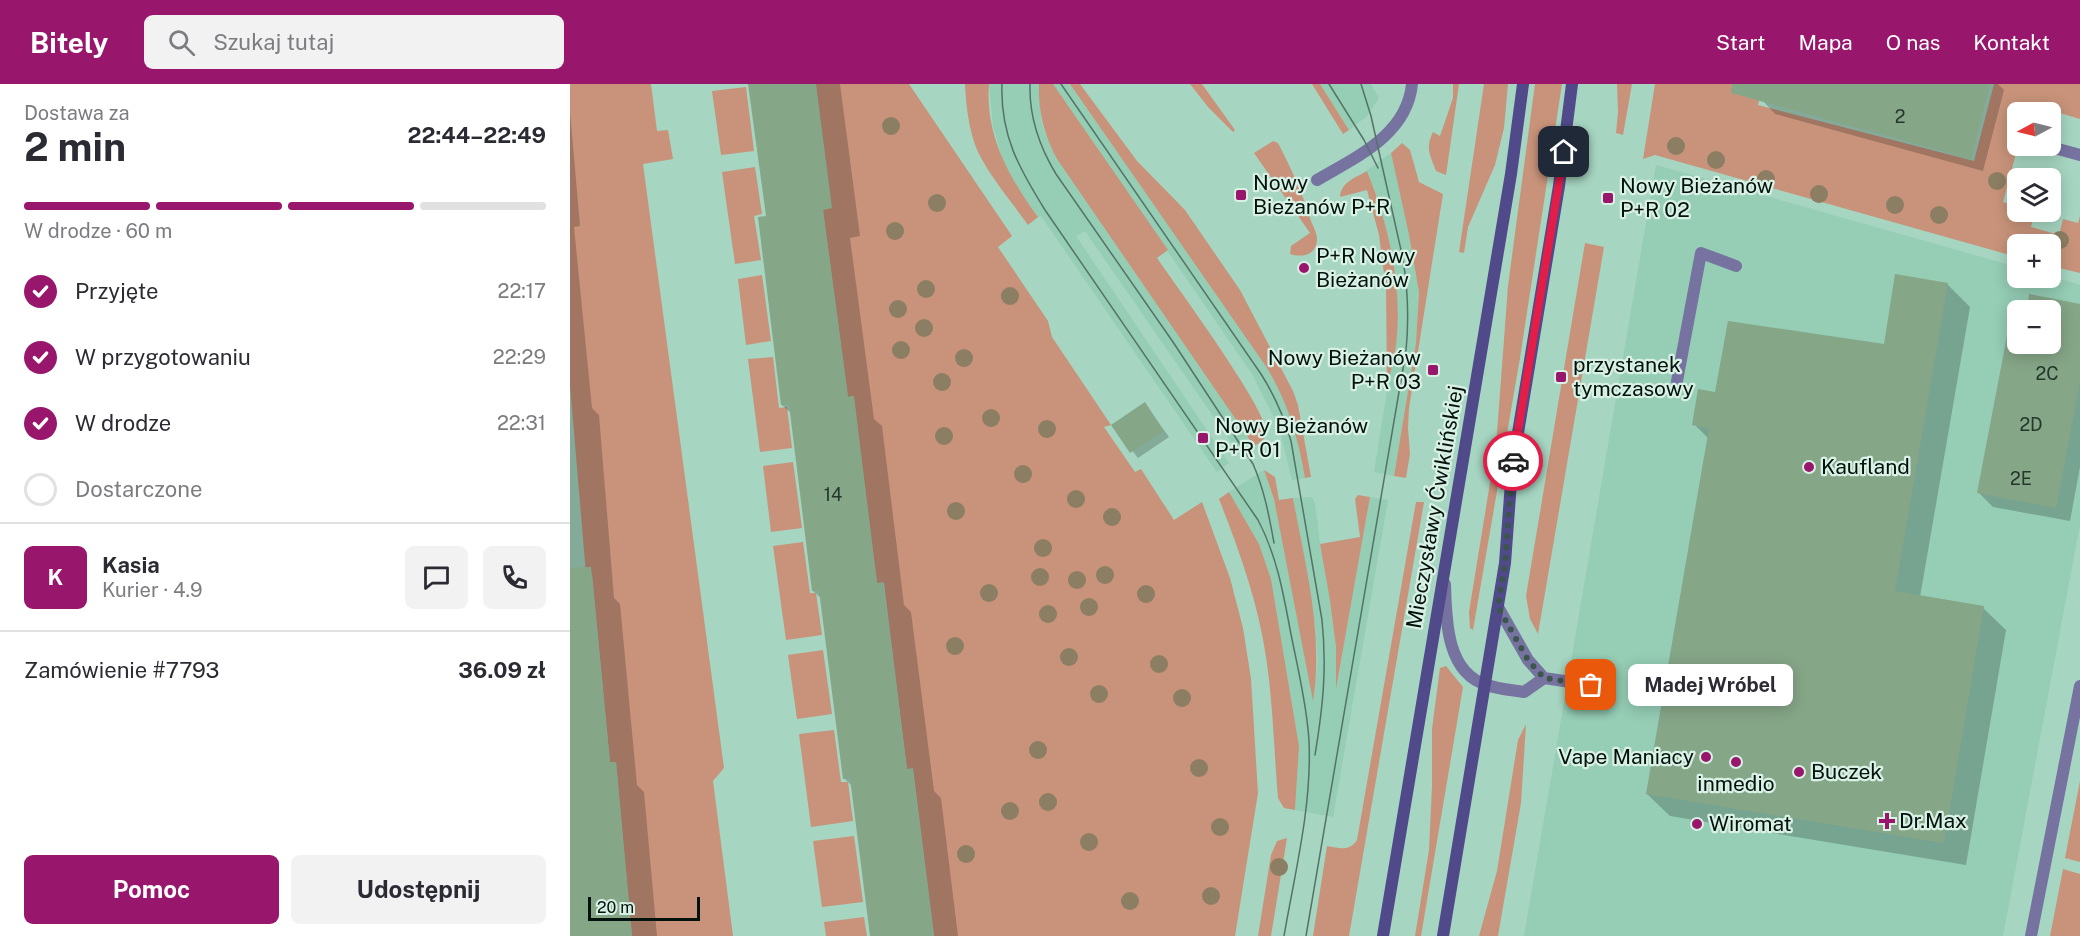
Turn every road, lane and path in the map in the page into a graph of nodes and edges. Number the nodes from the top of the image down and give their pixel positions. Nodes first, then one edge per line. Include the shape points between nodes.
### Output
1 (1412, 84) edge
2 (1523, 84) edge
3 (1572, 84) edge
4 (2061, 150) edge
5 (2080, 155) edge
6 (1317, 180) dead end
7 (1736, 266) dead end
8 (1677, 381) dead end
9 (1444, 569) junction
10 (1498, 607) junction
11 (1544, 678) junction
12 (1485, 685) junction
13 (1591, 685) dead end
14 (2080, 686) edge
15 (1383, 936) edge
16 (1443, 936) edge
17 (2031, 936) edge

1 - 6 street via 1407,106 1389,134
2 - 9 street, Mieczysławy Ćwiklińskiej
3 - 10 street via 1512,469
4 - 5 street
7 - 8 street via 1701,253
9 - 12 street via 1446,618 1452,646 1466,674
9 - 15 street, Mieczysławy Ćwiklińskiej
10 - 11 street via 1528,660
10 - 12 street
11 - 12 street via 1524,692
11 - 13 street
12 - 16 street
14 - 17 street

